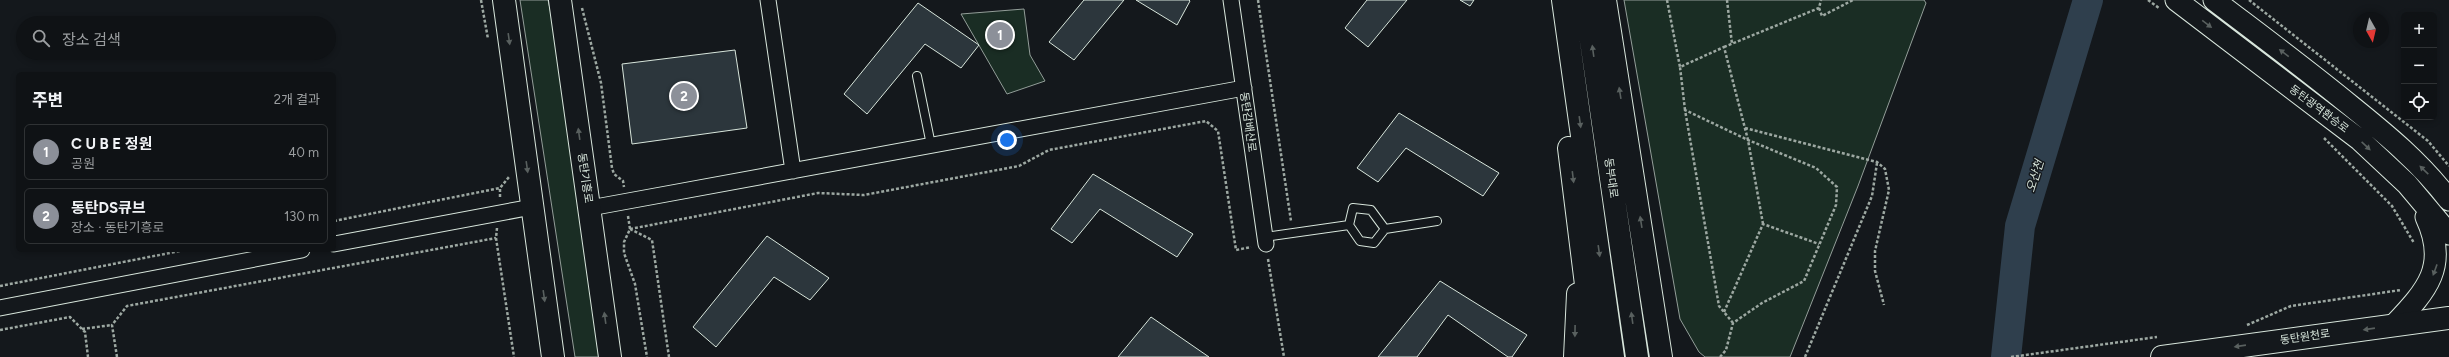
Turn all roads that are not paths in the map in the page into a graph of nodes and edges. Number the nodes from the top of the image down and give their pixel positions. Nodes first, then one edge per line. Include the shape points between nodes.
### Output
1 (504, 0) edge
2 (560, 0) edge
3 (768, 0) edge
4 (1231, 0) edge
5 (1550, 0) edge
6 (1563, 0) edge
7 (1585, 0) edge
8 (1605, 0) edge
9 (2176, 0) edge
10 (2214, 0) edge
11 (917, 76) dead end
12 (1244, 88) junction
13 (931, 146) junction
14 (793, 171) junction
15 (2407, 184) junction
16 (2449, 200) edge
17 (532, 207) junction
18 (590, 208) junction
19 (1437, 221) dead end
20 (1350, 225) junction
21 (1385, 229) junction
22 (2449, 234) edge
23 (1265, 241) joint
24 (336, 244) edge
25 (1645, 246) junction
26 (1582, 251) junction
27 (292, 252) edge
28 (0, 308) edge
29 (2449, 318) edge
30 (2394, 325) junction
31 (2163, 347) edge
32 (553, 357) edge
33 (610, 357) edge
34 (1575, 357) edge
35 (1595, 357) edge
36 (1614, 357) edge
37 (1637, 357) edge
38 (1661, 357) edge
39 (1678, 357) edge

1 -> 17 main road
18 -> 2 main road, 동탄기흥로
3 - 14 street
4 - 12 street, 동탄감배산로
5 -> 26 main road
6 -> 36 main road, 동부대로
37 -> 7 main road, 동부대로
25 -> 8 main road
9 -> 15 street, 동탄광역환승로 via 2360,140
16 -> 10 street, 동탄광역환승로 via 2430,176 2399,145
11 - 13 lane
12 - 13 street
12 - 23 street, 동탄감배산로
13 - 14 street
14 - 18 street
15 - 22 street, 동탄광역환승로
15 -> 30 street via 2432,227 2439,248 2437,267 2426,288
17 - 24 street
17 -> 32 main road
33 -> 18 main road, 동탄기흥로
19 - 21 lane
20 - 21 lane via 1360,242 1374,243
20 - 21 lane via 1354,208 1371,210
20 - 23 lane
25 - 38 main road
25 - 39 main road
26 -> 34 main road
26 - 35 main road
27 - 28 street
29 - 30 main road, 동탄원천로
30 -> 31 main road, 동탄원천로 via 2218,349

